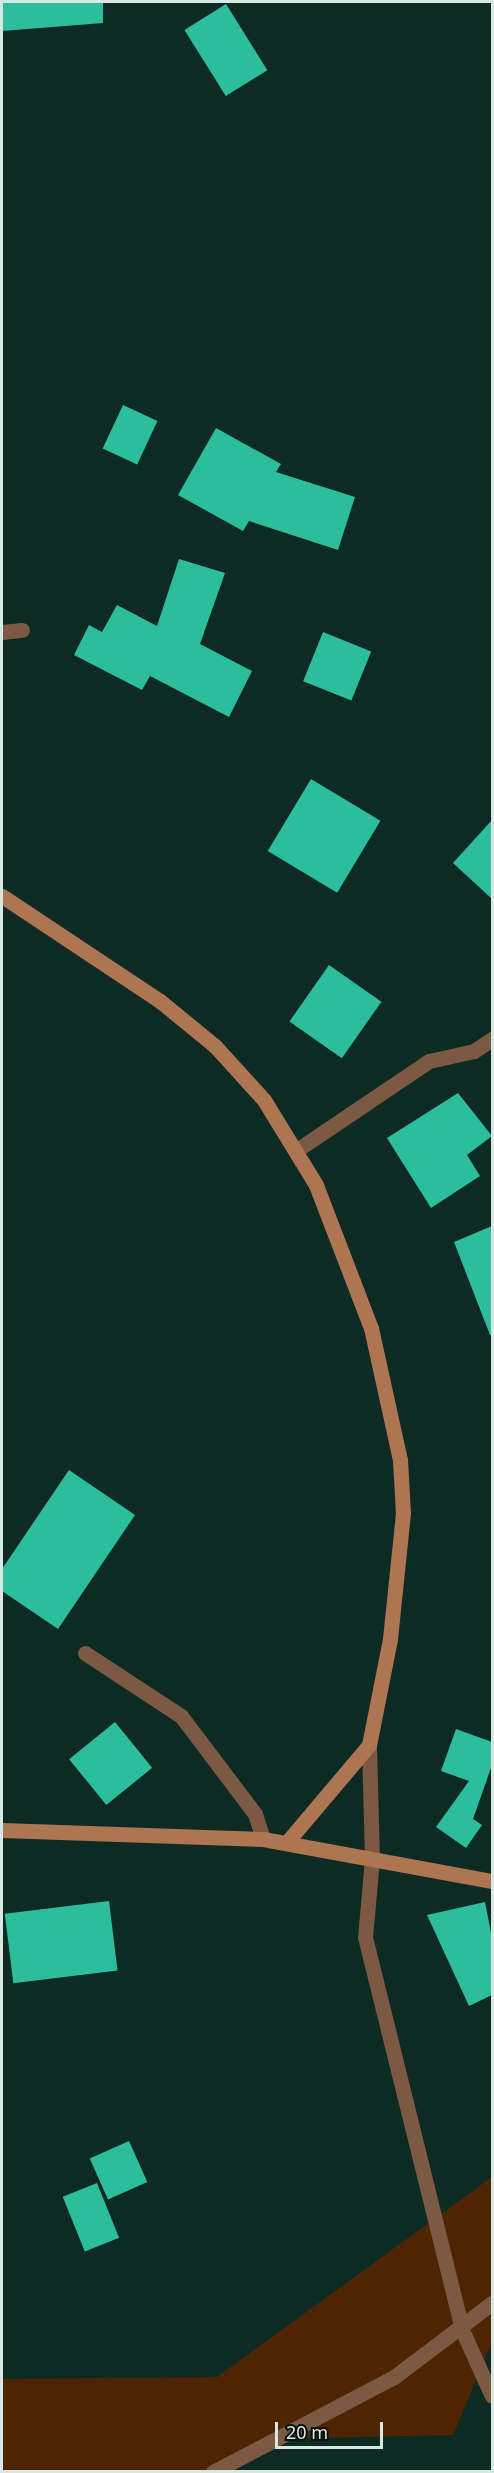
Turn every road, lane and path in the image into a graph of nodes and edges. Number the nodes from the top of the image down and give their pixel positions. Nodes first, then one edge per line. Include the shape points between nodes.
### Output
1 (22, 630) dead end
2 (2, 632) edge
3 (2, 896) edge
4 (492, 1039) edge
5 (297, 1150) junction
6 (85, 1653) dead end
7 (369, 1745) junction
8 (2, 1830) edge
9 (263, 1839) junction
10 (287, 1842) junction
11 (372, 1859) junction
12 (492, 1881) edge
13 (492, 2303) edge
14 (462, 2330) junction
15 (492, 2396) edge
16 (213, 2472) edge

1 - 2 street
3 - 5 street via 160,1000 215,1046 264,1100
4 - 5 street via 474,1051 429,1061
5 - 7 street via 324,1206 372,1328 400,1460 400,1566
6 - 9 street via 181,1716 255,1814
7 - 10 street
7 - 11 street
8 - 9 street
9 - 10 street
10 - 11 street
11 - 12 street
11 - 14 street via 364,1937
13 - 14 street
14 - 15 street
14 - 16 street via 394,2377

